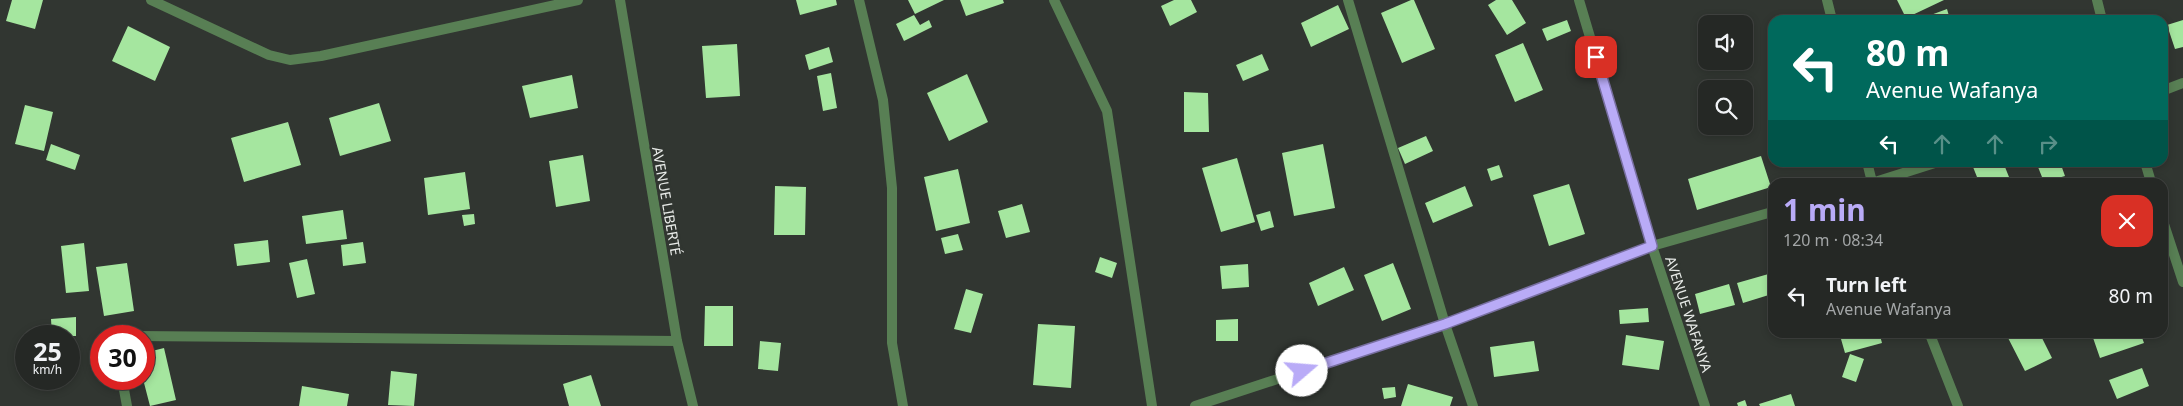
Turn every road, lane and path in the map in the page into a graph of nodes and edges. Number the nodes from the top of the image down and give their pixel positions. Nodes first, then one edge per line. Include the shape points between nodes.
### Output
1 (151, 0) edge
2 (578, 0) edge
3 (620, 0) edge
4 (860, 0) edge
5 (1054, 0) edge
6 (1348, 0) edge
7 (1579, 0) edge
8 (1827, 0) edge
9 (2096, 0) edge
10 (1831, 15) edge
11 (2100, 15) edge
12 (2183, 83) edge
13 (2168, 89) edge
14 (1922, 167) edge
15 (1886, 178) edge
16 (1768, 213) edge
17 (2168, 236) edge
18 (1652, 246) junction
19 (2183, 282) edge
20 (1445, 324) junction
21 (155, 336) edge
22 (1932, 338) edge
23 (677, 341) junction
24 (124, 390) edge
25 (126, 406) edge
26 (693, 406) edge
27 (903, 406) edge
28 (1152, 406) edge
29 (1195, 406) edge
30 (1473, 406) edge
31 (1705, 406) edge
32 (1958, 406) edge

1 - 2 street via 269,55 290,60
3 - 23 street, AVENUE LIBERTÉ
4 - 27 street via 883,100 892,188 892,343
5 - 28 street via 1107,111
6 - 20 street
7 - 18 street, AVENUE WAFANYA
8 - 10 street
9 - 11 street
12 - 13 street
14 - 15 street
16 - 18 street
17 - 19 street
18 - 20 street
18 - 31 street, AVENUE WAFANYA
20 - 29 street
20 - 30 street
21 - 23 street
22 - 32 street
23 - 26 street, AVENUE LIBERTÉ
24 - 25 street

